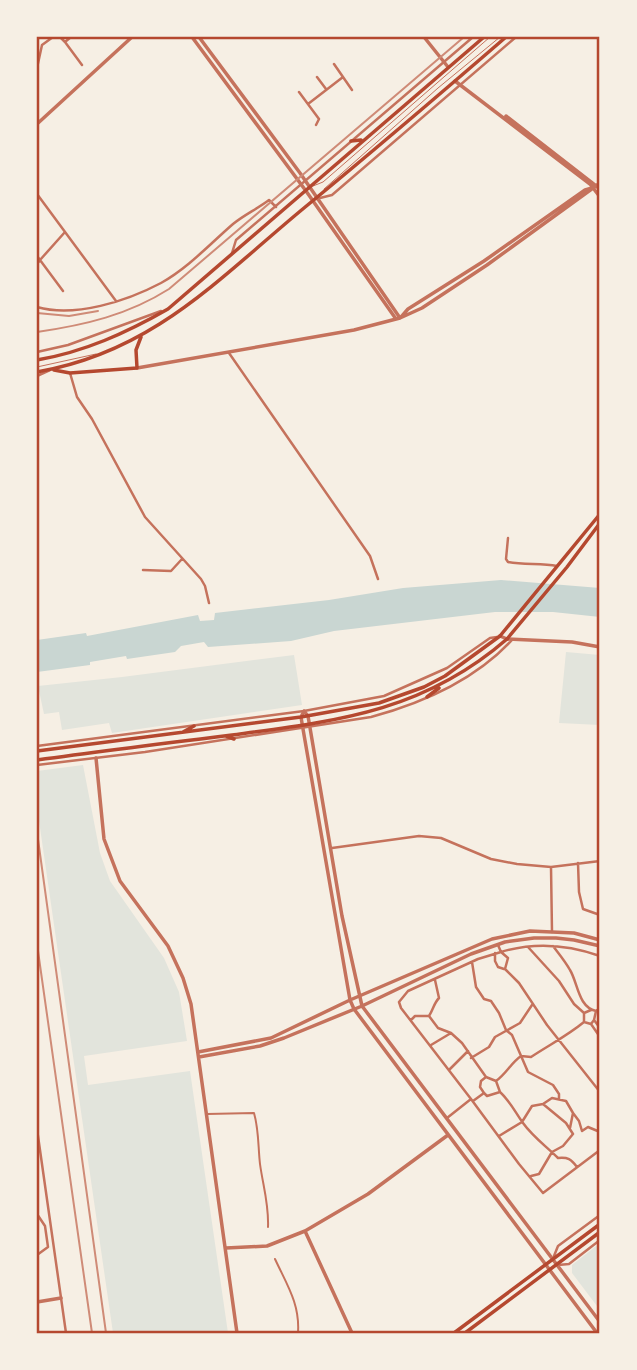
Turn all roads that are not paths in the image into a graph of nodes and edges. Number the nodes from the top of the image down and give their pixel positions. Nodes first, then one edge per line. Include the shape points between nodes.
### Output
1 (53, 37) edge
2 (60, 37) edge
3 (71, 37) edge
4 (132, 37) edge
5 (192, 37) edge
6 (199, 37) edge
7 (424, 37) edge
8 (473, 37) edge
9 (484, 37) edge
10 (490, 37) edge
11 (500, 37) edge
12 (506, 37) edge
13 (516, 37) edge
14 (65, 42) junction
15 (38, 60) edge
16 (443, 62) junction
17 (334, 64) dead end
18 (82, 65) dead end
19 (448, 67) junction
20 (37, 68) edge
21 (461, 76) junction
22 (317, 77) dead end
23 (343, 77) junction
24 (455, 81) junction
25 (462, 83) junction
26 (327, 90) junction
27 (352, 90) dead end
28 (299, 92) dead end
29 (308, 104) junction
30 (37, 124) edge
31 (316, 125) dead end
32 (364, 140) junction
33 (351, 142) junction
34 (304, 183) junction
35 (598, 186) edge
36 (308, 189) junction
37 (37, 194) edge
38 (600, 197) edge
39 (315, 200) junction
40 (276, 207) junction
41 (65, 232) junction
42 (37, 256) edge
43 (231, 257) junction
44 (38, 262) edge
45 (63, 291) dead end
46 (116, 301) junction
47 (37, 307) edge
48 (168, 309) junction
49 (398, 319) junction
50 (142, 335) junction
51 (227, 351) junction
52 (37, 352) edge
53 (102, 352) junction
54 (37, 360) edge
55 (136, 368) junction
56 (52, 369) junction
57 (37, 372) edge
58 (70, 373) junction
59 (600, 514) edge
60 (600, 523) edge
61 (508, 538) dead end
62 (182, 559) junction
63 (557, 566) junction
64 (143, 570) dead end
65 (378, 579) dead end
66 (209, 603) dead end
67 (500, 636) junction
68 (507, 639) junction
69 (513, 639) junction
70 (600, 647) edge
71 (446, 682) junction
72 (427, 697) junction
73 (304, 710) junction
74 (308, 716) junction
75 (301, 717) junction
76 (194, 726) junction
77 (310, 726) junction
78 (303, 727) junction
79 (180, 734) junction
80 (224, 736) junction
81 (234, 739) junction
82 (37, 746) edge
83 (37, 751) edge
84 (96, 758) junction
85 (37, 760) edge
86 (37, 765) edge
87 (332, 848) junction
88 (600, 861) edge
89 (578, 863) junction
90 (551, 867) junction
91 (600, 915) edge
92 (552, 932) junction
93 (600, 940) edge
94 (498, 944) junction
95 (553, 946) junction
96 (600, 946) edge
97 (528, 947) junction
98 (501, 952) junction
99 (495, 953) junction
100 (600, 956) edge
101 (472, 962) junction
102 (505, 969) junction
103 (435, 980) junction
104 (358, 997) junction
105 (350, 1000) junction
106 (533, 1003) junction
107 (362, 1006) junction
108 (600, 1008) edge
109 (354, 1009) junction
110 (591, 1010) junction
111 (596, 1011) junction
112 (584, 1013) junction
113 (429, 1016) junction
114 (594, 1020) junction
115 (411, 1021) junction
116 (584, 1021) junction
117 (591, 1024) junction
118 (600, 1028) edge
119 (506, 1030) junction
120 (451, 1033) junction
121 (600, 1037) edge
122 (561, 1041) junction
123 (431, 1046) junction
124 (468, 1051) junction
125 (198, 1055) junction
126 (521, 1056) junction
127 (471, 1058) junction
128 (449, 1070) junction
129 (486, 1077) junction
130 (496, 1081) junction
131 (500, 1092) junction
132 (600, 1092) edge
133 (484, 1093) junction
134 (559, 1099) junction
135 (472, 1100) junction
136 (543, 1104) junction
137 (573, 1113) junction
138 (207, 1114) junction
139 (447, 1118) junction
140 (522, 1122) junction
141 (37, 1129) edge
142 (570, 1129) junction
143 (582, 1131) junction
144 (600, 1132) edge
145 (572, 1134) junction
146 (448, 1135) junction
147 (499, 1136) junction
148 (600, 1150) edge
149 (552, 1152) junction
150 (577, 1167) junction
151 (529, 1176) junction
152 (40, 1180) dead end
153 (45, 1182) junction
154 (37, 1214) edge
155 (600, 1215) edge
156 (600, 1224) edge
157 (268, 1227) dead end
158 (305, 1231) junction
159 (600, 1232) edge
160 (600, 1240) edge
161 (226, 1248) junction
162 (37, 1255) edge
163 (275, 1259) dead end
164 (553, 1259) junction
165 (546, 1265) junction
166 (558, 1265) junction
167 (551, 1271) junction
168 (61, 1298) junction
169 (37, 1302) edge
170 (600, 1322) edge
171 (66, 1333) edge
172 (237, 1333) edge
173 (298, 1333) edge
174 (352, 1333) edge
175 (454, 1333) edge
176 (465, 1333) edge
177 (597, 1333) edge

1 - 15 street via 42,45
2 - 14 street
3 - 14 street
4 - 30 street
5 - 34 street
6 - 34 street
7 - 16 street
8 - 16 street
9 - 19 main road
10 - 36 lane via 323,182
11 - 39 lane via 419,103
12 - 21 main road
13 - 25 street
14 - 18 street
15 - 20 street
16 - 19 street
16 - 33 street
17 - 23 street
19 - 32 main road
21 - 24 main road
21 - 25 street
22 - 26 street
23 - 26 street
23 - 27 street
24 - 25 street
24 - 39 main road
25 - 35 street
25 - 39 street via 332,195
26 - 29 street
28 - 29 street
29 - 31 street via 319,119
32 - 33 main road
32 - 36 main road
33 - 34 street
34 - 36 street
34 - 40 street
35 - 38 street
35 - 49 street via 487,265
36 - 39 street
36 - 43 main road
37 - 41 street
39 - 49 street
39 - 50 main road via 198,299
40 - 43 street via 236,240
40 - 46 street via 269,200 235,222 181,270
41 - 44 street
41 - 46 street
42 - 44 street
43 - 48 main road
44 - 45 street
46 - 47 street via 80,311
48 - 52 street
48 - 54 main road via 98,344
49 - 51 street
50 - 53 main road
50 - 55 main road
51 - 55 street
51 - 65 street via 370,556
53 - 56 main road
53 - 57 lane
55 - 58 main road
56 - 57 main road
56 - 58 main road
58 - 62 street via 77,397 145,517
59 - 63 main road
60 - 68 main road
61 - 63 street via 508,562
62 - 64 street via 171,571
62 - 66 street via 205,586
63 - 67 main road
67 - 68 street
67 - 73 street via 447,668 384,696
67 - 74 main road via 424,687 379,703
68 - 69 street
68 - 71 main road
69 - 70 street
69 - 72 street via 467,677
71 - 72 main road
71 - 77 main road via 385,709
72 - 77 street via 371,717
73 - 74 street
73 - 75 street
73 - 76 street
74 - 75 main road
74 - 77 street
75 - 78 street
75 - 79 main road
76 - 79 main road
76 - 82 street
77 - 78 main road
77 - 87 street
78 - 80 main road
78 - 81 street
78 - 105 street
79 - 83 main road
80 - 81 main road
80 - 85 main road
81 - 84 street
84 - 86 street
84 - 125 street via 104,839 120,881 179,967 191,1004
87 - 90 street via 419,836 441,838 491,859
87 - 104 street
88 - 89 street
89 - 90 street
89 - 91 street via 583,909
90 - 92 street
92 - 93 street
92 - 104 street via 492,939
94 - 96 street via 555,938
94 - 98 street
94 - 107 street
95 - 97 street
95 - 100 street
95 - 110 street
97 - 98 street
97 - 112 street
98 - 99 street
98 - 102 street via 508,958
99 - 101 street
99 - 102 street via 498,967
101 - 103 street
101 - 119 street via 476,987 491,1001
102 - 106 street
103 - 113 street via 439,998
103 - 115 street via 408,991 399,1002
104 - 105 street
104 - 107 street
105 - 109 street
105 - 125 street via 271,1038
106 - 119 street via 520,1023
106 - 122 street
107 - 109 street
107 - 139 street
108 - 111 street
109 - 125 street via 273,1042
109 - 146 street
110 - 111 street
110 - 112 street
111 - 114 street
112 - 116 street
113 - 115 street via 415,1016
113 - 120 street via 438,1028
114 - 117 street
114 - 118 street
115 - 123 street
116 - 117 street
116 - 122 street
117 - 121 street
119 - 126 street
119 - 127 street
120 - 123 street
120 - 124 street
122 - 126 street via 531,1057
122 - 132 street
123 - 128 street
124 - 127 street
124 - 128 street
125 - 138 street
126 - 130 street
126 - 134 street via 528,1072 553,1085
127 - 129 street
128 - 135 street
129 - 130 street
129 - 133 street via 480,1087
130 - 131 street
131 - 133 street
131 - 140 street
133 - 135 street
134 - 136 street
134 - 137 street via 566,1101
135 - 139 street
135 - 147 street
136 - 140 street via 533,1106
136 - 142 street
137 - 142 street
137 - 143 street
138 - 157 street via 254,1113
138 - 161 street
139 - 164 street
140 - 147 street
140 - 149 street
141 - 153 street
142 - 145 street
143 - 144 street via 589,1127
143 - 145 street
145 - 149 street
146 - 158 street via 368,1194
146 - 165 street
147 - 151 street
148 - 150 street
149 - 150 street
149 - 151 street via 539,1174
150 - 151 street via 543,1193
152 - 153 street
153 - 168 street
154 - 162 street via 45,1226 48,1247
155 - 164 street via 558,1246
156 - 164 main road
158 - 161 street via 267,1246
158 - 174 street
159 - 166 main road
160 - 166 street via 569,1264
161 - 172 street
163 - 173 street via 294,1295
164 - 165 main road
164 - 166 street
165 - 167 street
165 - 175 main road
166 - 167 main road
166 - 170 street
167 - 176 main road
167 - 177 street
168 - 169 street
168 - 171 street

